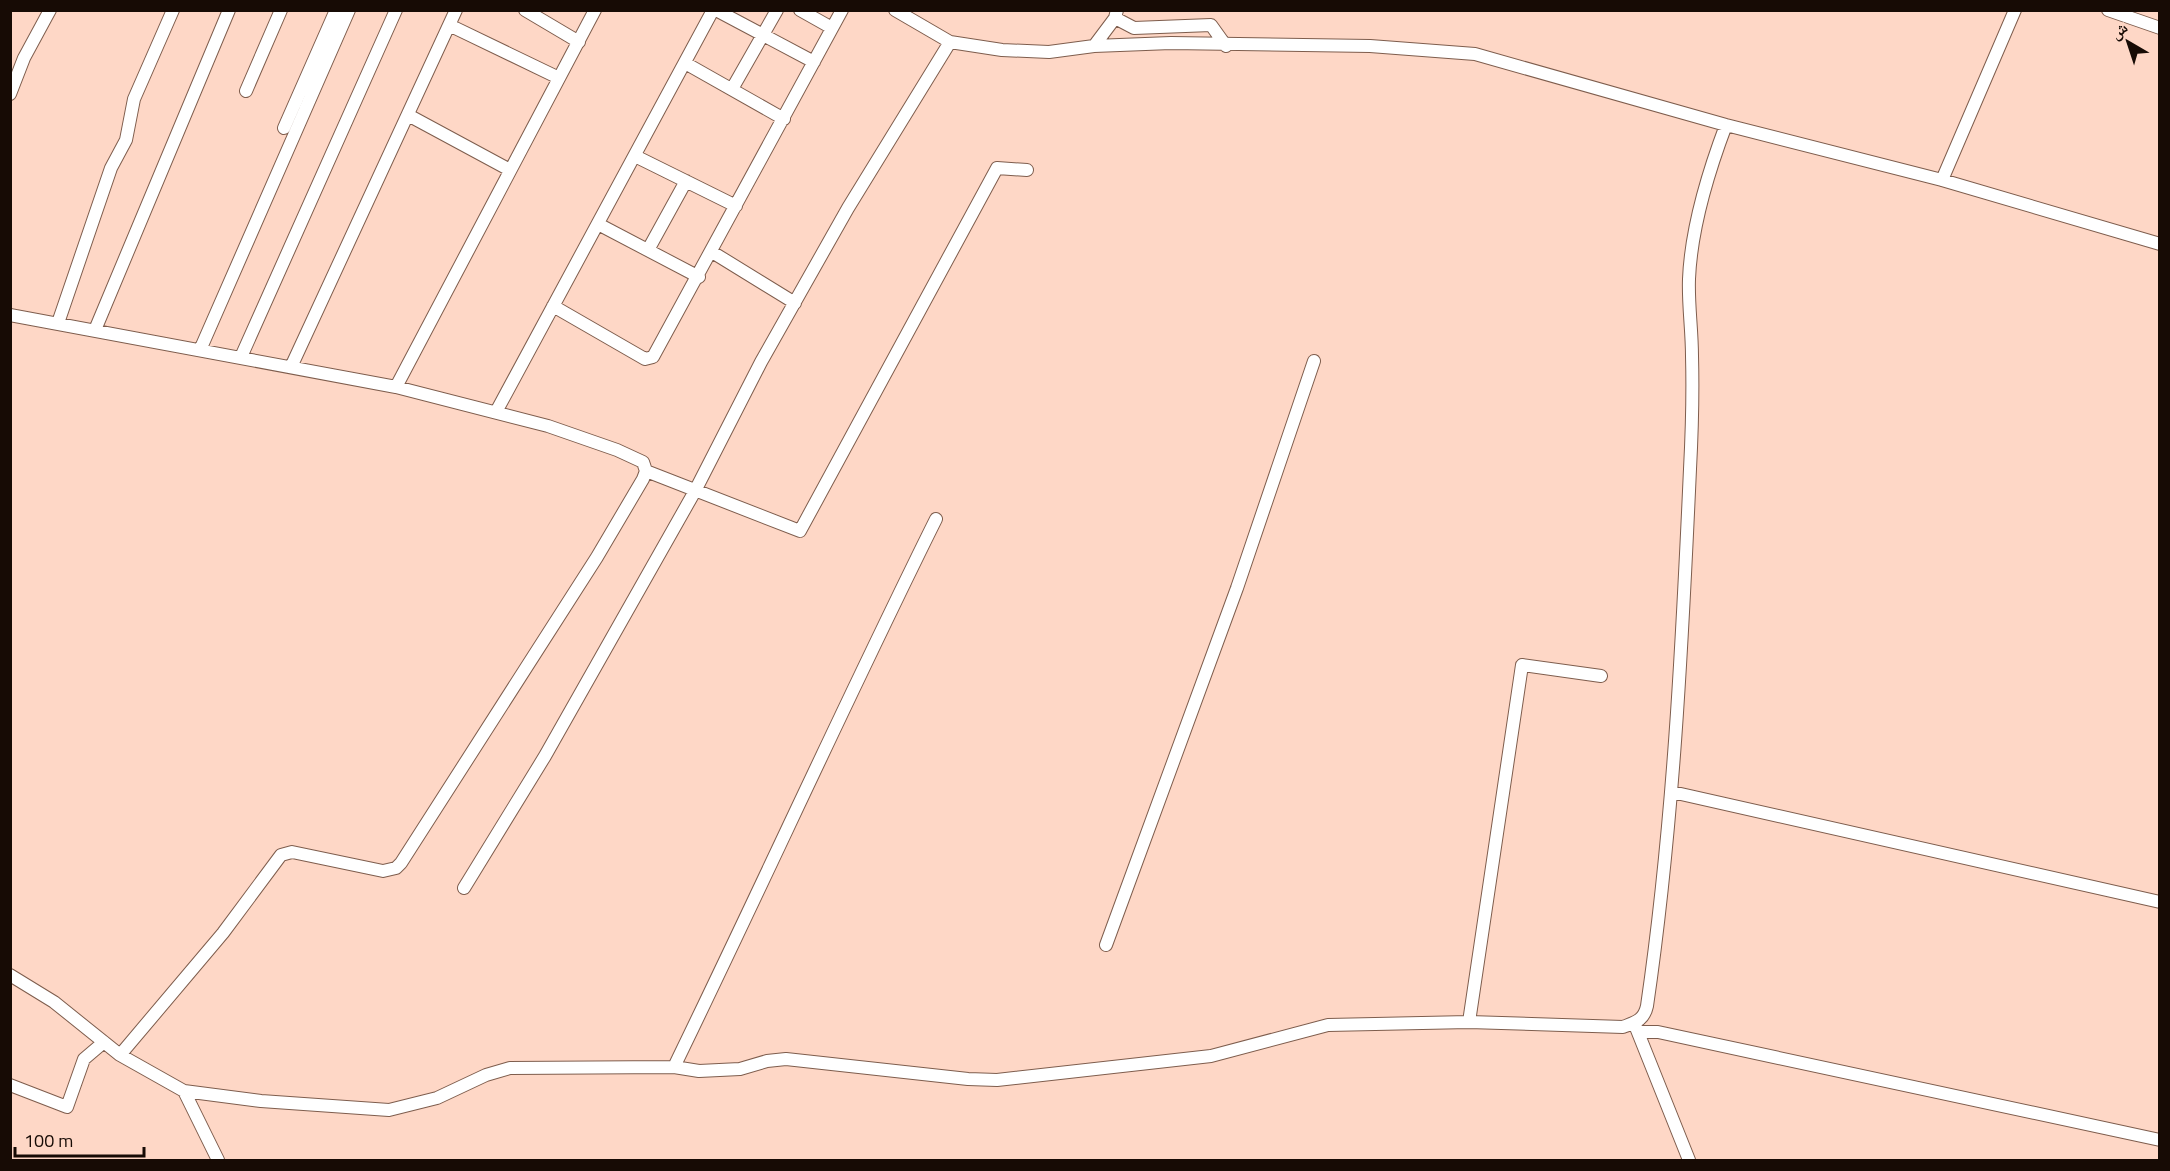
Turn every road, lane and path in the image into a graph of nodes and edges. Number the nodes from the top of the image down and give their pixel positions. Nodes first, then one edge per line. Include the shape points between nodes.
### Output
1 (50, 10) edge
2 (173, 10) edge
3 (229, 10) edge
4 (281, 10) edge
5 (336, 10) edge
6 (349, 10) edge
7 (396, 10) edge
8 (525, 10) edge
9 (595, 10) edge
10 (715, 10) edge
11 (777, 10) edge
12 (800, 10) edge
13 (842, 10) edge
14 (895, 10) edge
15 (2016, 10) edge
16 (2108, 10) edge
17 (1116, 14) edge
18 (450, 15) edge
19 (832, 28) junction
20 (2160, 28) edge
21 (763, 35) junction
22 (579, 42) junction
23 (950, 42) junction
24 (1094, 46) junction
25 (1226, 46) junction
26 (814, 62) junction
27 (685, 63) junction
28 (559, 78) junction
29 (732, 89) junction
30 (246, 91) dead end
31 (10, 94) edge
32 (408, 115) junction
33 (784, 119) junction
34 (1726, 125) junction
35 (284, 128) dead end
36 (635, 156) junction
37 (510, 170) junction
38 (1027, 170) dead end
39 (1942, 180) junction
40 (686, 181) junction
41 (736, 206) junction
42 (598, 224) junction
43 (2160, 244) edge
44 (648, 250) junction
45 (712, 252) junction
46 (699, 277) junction
47 (795, 303) junction
48 (554, 306) junction
49 (10, 315) edge
50 (58, 323) junction
51 (95, 330) junction
52 (200, 350) junction
53 (241, 357) junction
54 (1314, 361) dead end
55 (291, 367) junction
56 (396, 387) junction
57 (496, 412) junction
58 (646, 471) junction
59 (695, 491) junction
60 (936, 519) dead end
61 (1600, 676) dead end
62 (1672, 792) junction
63 (464, 888) dead end
64 (2160, 902) edge
65 (1106, 945) dead end
66 (10, 975) edge
67 (1469, 1022) junction
68 (1636, 1027) junction
69 (104, 1042) junction
70 (120, 1055) junction
71 (674, 1066) junction
72 (10, 1085) edge
73 (184, 1091) junction
74 (2160, 1140) edge
75 (218, 1161) edge
76 (1689, 1161) edge

1 - 31 street
2 - 50 street via 134,99 126,140 111,168
3 - 51 street
4 - 30 street
5 - 35 street
6 - 52 street
7 - 53 street
8 - 22 street
9 - 22 street
10 - 21 street
10 - 27 street
11 - 21 street
12 - 19 street
13 - 19 street
14 - 23 street
15 - 39 street
16 - 20 street
17 - 24 street
17 - 25 street via 1134,28 1211,25
18 - 28 street
18 - 32 street
19 - 26 street
21 - 26 street
21 - 29 street
22 - 28 street
23 - 24 street via 979,48 1049,52
23 - 47 street via 863,182
24 - 25 street
25 - 34 street via 1370,46 1475,54
26 - 33 street
27 - 29 street
27 - 36 street
28 - 37 street
29 - 33 street
32 - 37 street
32 - 55 street
33 - 41 street
34 - 39 street
34 - 62 street via 1712,165 1689,278 1690,466
36 - 40 street
36 - 42 street
37 - 56 street
38 - 59 street via 997,168 800,531
39 - 43 street
40 - 41 street
40 - 44 street
41 - 45 street
42 - 44 street
42 - 48 street
44 - 46 street
45 - 46 street
45 - 47 street
46 - 48 street via 649,360
47 - 59 street
48 - 57 street
49 - 50 street
50 - 51 street
51 - 52 street
52 - 53 street
53 - 55 street
54 - 65 street via 1237,588
55 - 56 street
56 - 57 street
57 - 58 street via 617,450 640,460
58 - 59 street
58 - 70 street via 592,566 401,863 383,872 292,852 281,855 223,933
59 - 63 street via 545,756
60 - 71 street
61 - 67 street via 1522,665
62 - 64 street
62 - 68 street via 1647,1006
66 - 69 street via 54,1002
67 - 68 street
67 - 71 street via 1322,1026 1222,1054 1016,1079 968,1079 786,1059 729,1070 699,1071
68 - 74 street
68 - 76 street
69 - 70 street
69 - 72 street via 84,1059 67,1107
70 - 73 street
71 - 73 street via 510,1068 437,1098 389,1110
73 - 75 street

